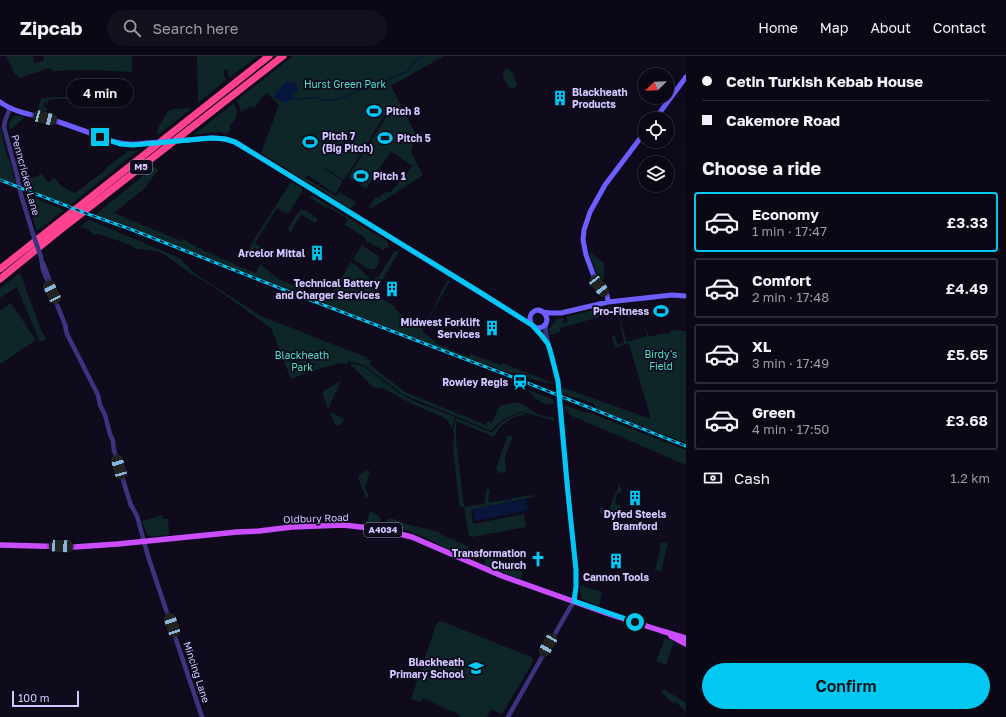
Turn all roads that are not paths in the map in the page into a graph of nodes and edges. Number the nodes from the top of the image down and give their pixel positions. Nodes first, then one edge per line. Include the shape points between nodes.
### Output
1 (269, 56) edge
2 (283, 56) edge
3 (686, 77) edge
4 (0, 102) edge
5 (10, 108) junction
6 (660, 112) edge
7 (638, 141) edge
8 (0, 269) edge
9 (0, 279) edge
10 (686, 296) edge
11 (608, 302) junction
12 (543, 312) junction
13 (562, 313) junction
14 (531, 314) junction
15 (517, 316) junction
16 (546, 324) junction
17 (533, 326) junction
18 (548, 344) junction
19 (144, 541) junction
20 (0, 545) edge
21 (574, 601) junction
22 (662, 631) junction
23 (686, 638) edge
24 (686, 644) edge
25 (202, 717) edge
26 (508, 717) edge

1 - 8 highway, M5
2 - 9 highway, M5
3 - 6 main road
4 - 5 main road
5 - 15 main road, bridge via 116,142 133,145 212,138 235,142
5 - 19 street, Penncricket Lane, bridge via 4,127 43,270 67,334 98,395
7 - 11 main road via 605,186 590,212 584,230 586,255
10 - 11 main road via 672,295
11 - 13 main road
12 - 13 main road
12 - 14 main road via 536,310
12 - 16 main road via 548,319
13 - 16 main road
14 - 15 main road
14 - 17 main road via 529,319
15 - 17 main road
16 - 17 main road via 542,328
16 - 18 street
17 - 18 street
18 - 21 street, bridge via 559,389 576,570
19 - 20 main road, Oldbury Road / A4034 via 74,547
19 - 21 main road, Oldbury Road / A4034 via 292,527 343,525 370,528 412,537 502,576
19 - 25 street, Mincing Lane
21 - 22 main road, Oldbury Road / A4034
21 - 26 street
22 - 23 main road, Oldbury Road / A4034
22 - 24 main road

